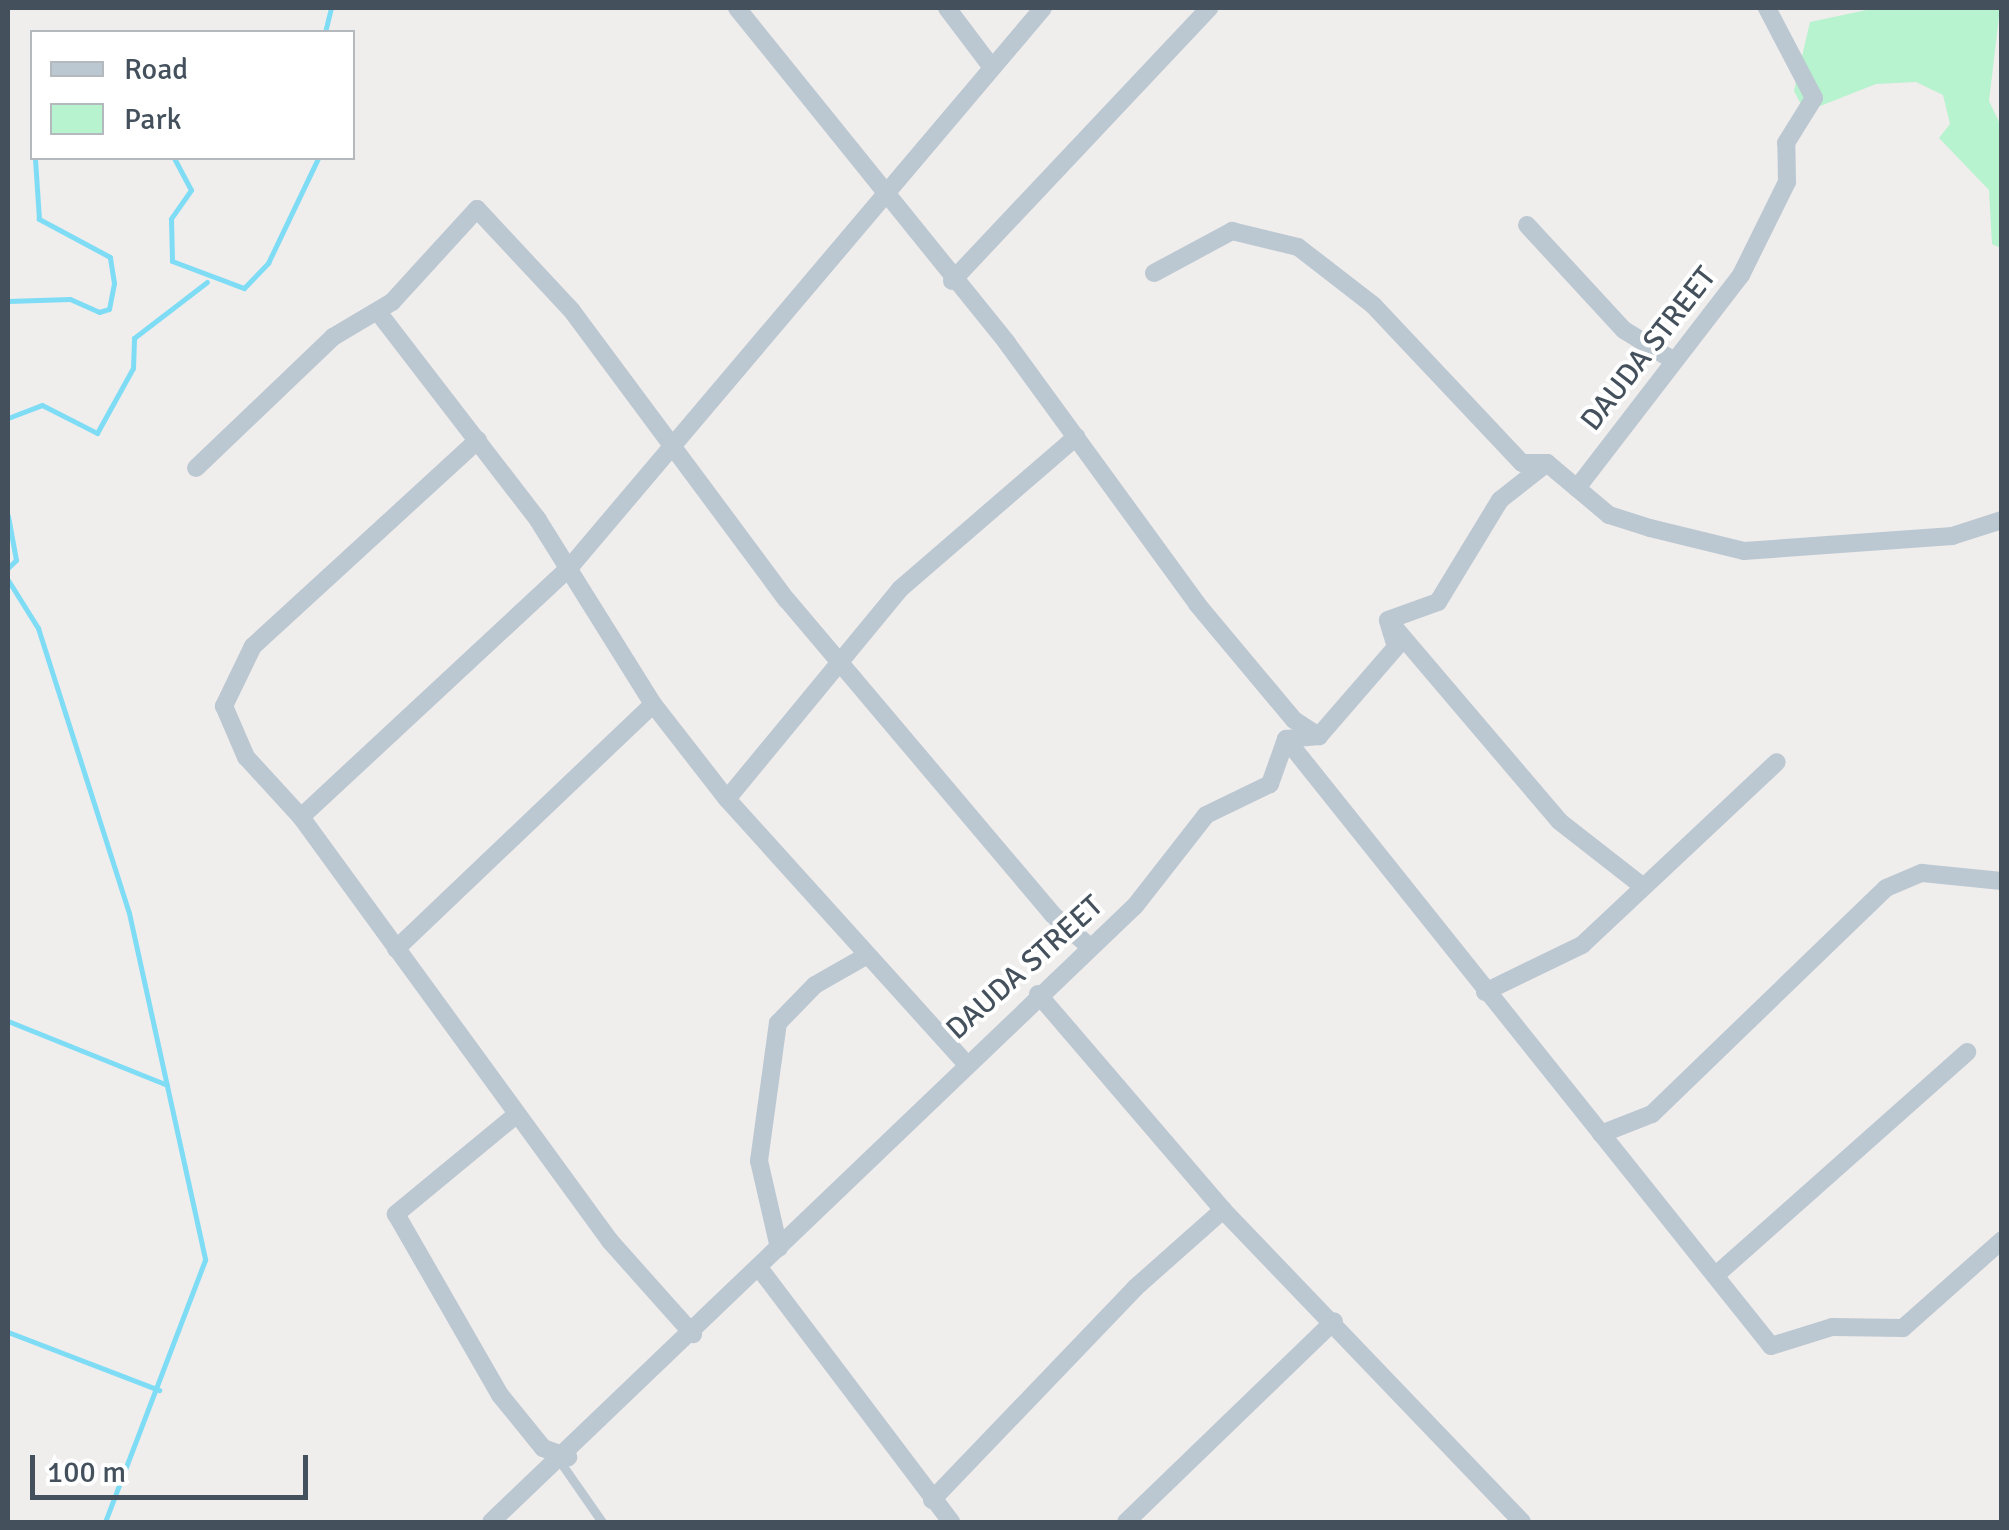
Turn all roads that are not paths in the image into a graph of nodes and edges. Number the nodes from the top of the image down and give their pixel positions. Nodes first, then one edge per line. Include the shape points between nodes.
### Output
1 (737, 8) edge
2 (947, 8) edge
3 (1042, 8) edge
4 (1187, 8) edge
5 (1208, 8) edge
6 (1767, 8) edge
7 (990, 65) junction
8 (884, 188) junction
9 (1527, 225) dead end
10 (1154, 273) dead end
11 (952, 281) junction
12 (378, 312) junction
13 (1671, 359) junction
14 (1076, 438) junction
15 (478, 440) junction
16 (677, 447) junction
17 (1547, 463) junction
18 (196, 468) dead end
19 (1577, 488) junction
20 (2002, 520) edge
21 (570, 567) junction
22 (1388, 620) junction
23 (839, 660) junction
24 (653, 704) junction
25 (1320, 736) junction
26 (1286, 739) junction
27 (1777, 762) dead end
28 (728, 799) junction
29 (301, 816) junction
30 (2002, 881) edge
31 (1641, 886) junction
32 (1089, 946) junction
33 (396, 949) junction
34 (864, 958) junction
35 (1485, 992) junction
36 (1038, 994) junction
37 (1966, 1052) dead end
38 (964, 1061) junction
39 (516, 1115) junction
40 (1601, 1134) junction
41 (1223, 1210) junction
42 (2002, 1240) edge
43 (779, 1248) junction
44 (760, 1269) junction
45 (1716, 1275) junction
46 (1334, 1321) junction
47 (693, 1334) junction
48 (564, 1460) junction
49 (932, 1500) junction
50 (491, 1522) edge
51 (602, 1522) edge
52 (951, 1522) edge
53 (1126, 1522) edge
54 (1522, 1522) edge

1 - 8 street via 813,112
2 - 7 street
3 - 7 street
4 - 5 street
5 - 11 street
6 - 13 street, DAUDA STREET via 1814,98 1786,143 1787,182 1760,242
7 - 8 street
8 - 11 street
8 - 16 street
9 - 13 street via 1624,330
10 - 17 street via 1232,231 1298,247 1373,305 1522,463
11 - 14 street
12 - 15 street
12 - 16 street via 478,210 540,272
12 - 18 street via 333,337
13 - 19 street, DAUDA STREET
14 - 23 street via 950,538
14 - 25 street via 1197,604 1294,720
15 - 21 street
15 - 29 street via 254,646 227,687 224,706 246,757
16 - 21 street
16 - 23 street
17 - 19 street
17 - 22 street via 1500,500 1438,602
19 - 20 street via 1609,514 1744,551 1952,536
21 - 24 street
21 - 29 street
22 - 25 street via 1396,647
22 - 31 street via 1559,822
23 - 28 street
23 - 32 street via 1052,914
24 - 28 street
24 - 33 street
25 - 26 street
26 - 32 street, DAUDA STREET via 1270,784 1206,814 1135,906
26 - 35 street
27 - 31 street
28 - 34 street
29 - 33 street
30 - 40 street via 1922,873 1886,888 1652,1114
31 - 35 street via 1582,944
32 - 36 street, DAUDA STREET
33 - 39 street
34 - 38 street
34 - 43 street via 816,984 778,1023 759,1161
35 - 40 street
36 - 38 street, DAUDA STREET
36 - 41 street
37 - 45 street
38 - 43 street, DAUDA STREET
39 - 47 street via 670,1319
39 - 48 street via 396,1214 500,1395 543,1448
40 - 45 street
41 - 46 street
41 - 49 street
42 - 45 street via 1903,1328 1832,1327 1786,1345 1760,1338
43 - 44 street, DAUDA STREET
44 - 47 street, DAUDA STREET
44 - 49 street
46 - 53 street
46 - 54 street
47 - 48 street, DAUDA STREET
48 - 50 street, DAUDA STREET
48 - 51 lane
49 - 52 street

